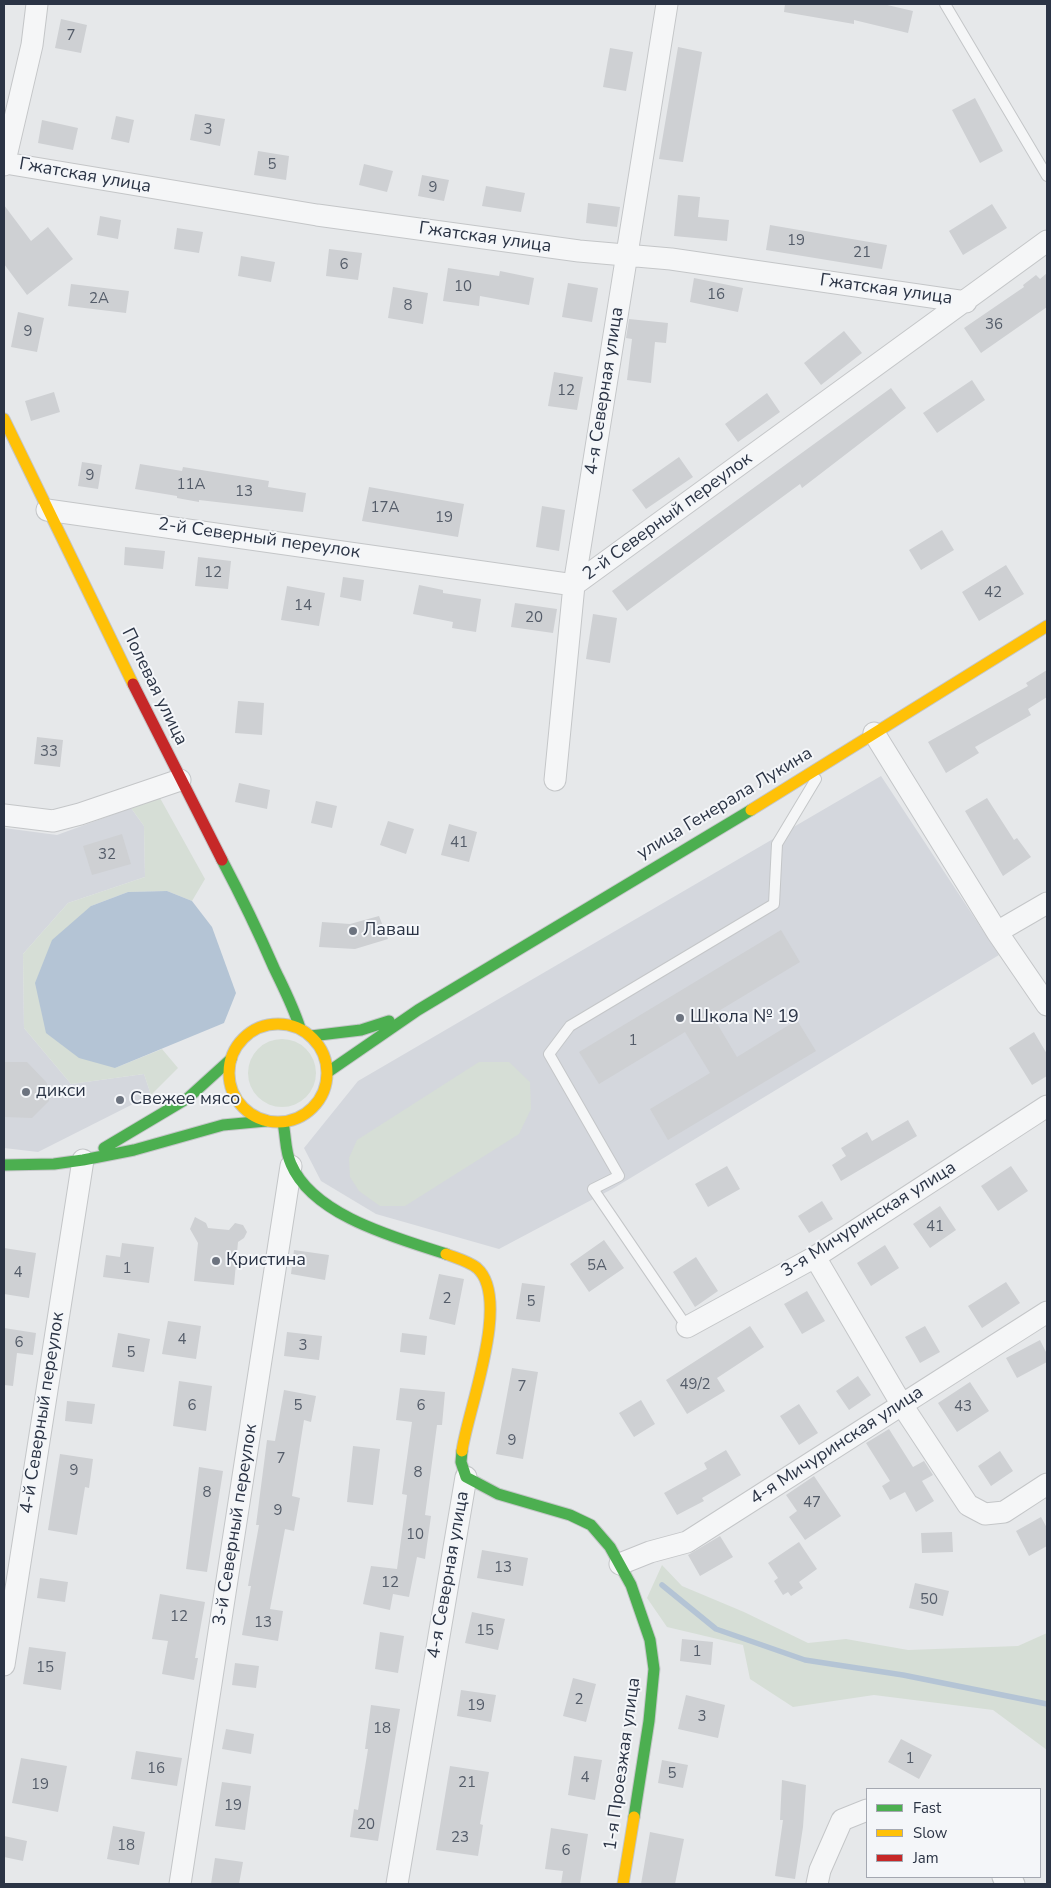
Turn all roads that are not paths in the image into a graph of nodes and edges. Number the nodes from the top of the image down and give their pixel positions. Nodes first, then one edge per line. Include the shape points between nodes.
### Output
1 (37, 4) edge
2 (667, 4) edge
3 (945, 4) edge
4 (4, 164) edge
5 (1047, 176) edge
6 (1047, 241) edge
7 (626, 255) junction
8 (966, 302) junction
9 (4, 419) edge
10 (47, 510) junction
11 (574, 585) junction
12 (1047, 626) edge
13 (874, 733) junction
14 (824, 766) junction
15 (180, 780) junction
16 (555, 780) dead end
17 (4, 815) edge
18 (1047, 904) edge
19 (998, 932) junction
20 (274, 969) junction
21 (272, 992) dead end
22 (1047, 1005) edge
23 (418, 1010) junction
24 (300, 1028) junction
25 (311, 1036) junction
26 (231, 1059) junction
27 (328, 1072) junction
28 (1047, 1106) edge
29 (266, 1121) junction
30 (283, 1122) junction
31 (83, 1160) junction
32 (4, 1165) edge
33 (291, 1166) junction
34 (815, 1256) junction
35 (1047, 1312) edge
36 (687, 1328) joint
37 (902, 1405) junction
38 (466, 1477) junction
39 (1047, 1484) edge
40 (620, 1564) junction
41 (4, 1665) edge
42 (866, 1810) edge
43 (180, 1884) edge
44 (397, 1884) edge
45 (623, 1884) edge
46 (817, 1884) edge

1 - 4 street via 32,45
2 - 7 street, 4-я Северная улица
3 - 5 lane
4 - 7 street, Гжатская улица via 317,215
6 - 8 street, 2-й Северный переулок
7 - 8 street, Гжатская улица via 671,258
7 - 11 street, 4-я Северная улица
8 - 11 street, 2-й Северный переулок
9 - 10 main road, Полевая улица
10 - 11 street, 2-й Северный переулок
10 - 15 main road, Полевая улица
11 - 16 street, 4-я Северная улица
12 - 13 main road, улица Генерала Лукина
13 - 14 main road, улица Генерала Лукина
13 - 19 street
14 - 23 main road, улица Генерала Лукина
14 - 36 lane via 777,844 774,904 570,1026 549,1054 619,1176 593,1189
15 - 17 street via 53,820
15 - 20 main road, Полевая улица via 258,928
18 - 19 street
19 - 22 street
20 - 21 main road, Полевая улица
20 - 24 main road, Полевая улица via 290,997
23 - 25 main road, улица Генерала Лукина via 366,1029
23 - 27 main road, улица Генерала Лукина
24 - 25 main road
24 - 26 main road via 263,1021 242,1039
25 - 27 main road via 323,1052
26 - 29 main road via 229,1075 232,1090 251,1115
26 - 31 main road via 188,1098
27 - 30 main road via 322,1096 306,1114
28 - 34 street, 3-я Мичуринская улица
29 - 30 main road
29 - 31 main road via 223,1125 134,1150
30 - 33 main road
31 - 32 main road
31 - 41 street, 4-й Северный переулок
33 - 38 main road, 4-я Северная улица via 326,1204 357,1223 462,1260 478,1269 489,1293 489,1330 481,1378 464,1438 461,1462
33 - 43 street, 3-й Северный переулок
34 - 36 street, 3-я Мичуринская улица
34 - 37 street
35 - 37 street, 4-я Мичуринская улица
37 - 39 street via 968,1504 984,1514 1004,1512
37 - 40 street, 4-я Мичуринская улица via 687,1542
38 - 40 main road, 1-я Проезжая улица via 498,1494 570,1515 591,1525
38 - 44 street, 4-я Северная улица
40 - 45 main road, 1-я Проезжая улица via 650,1640 654,1668 649,1721
42 - 46 street via 842,1820

